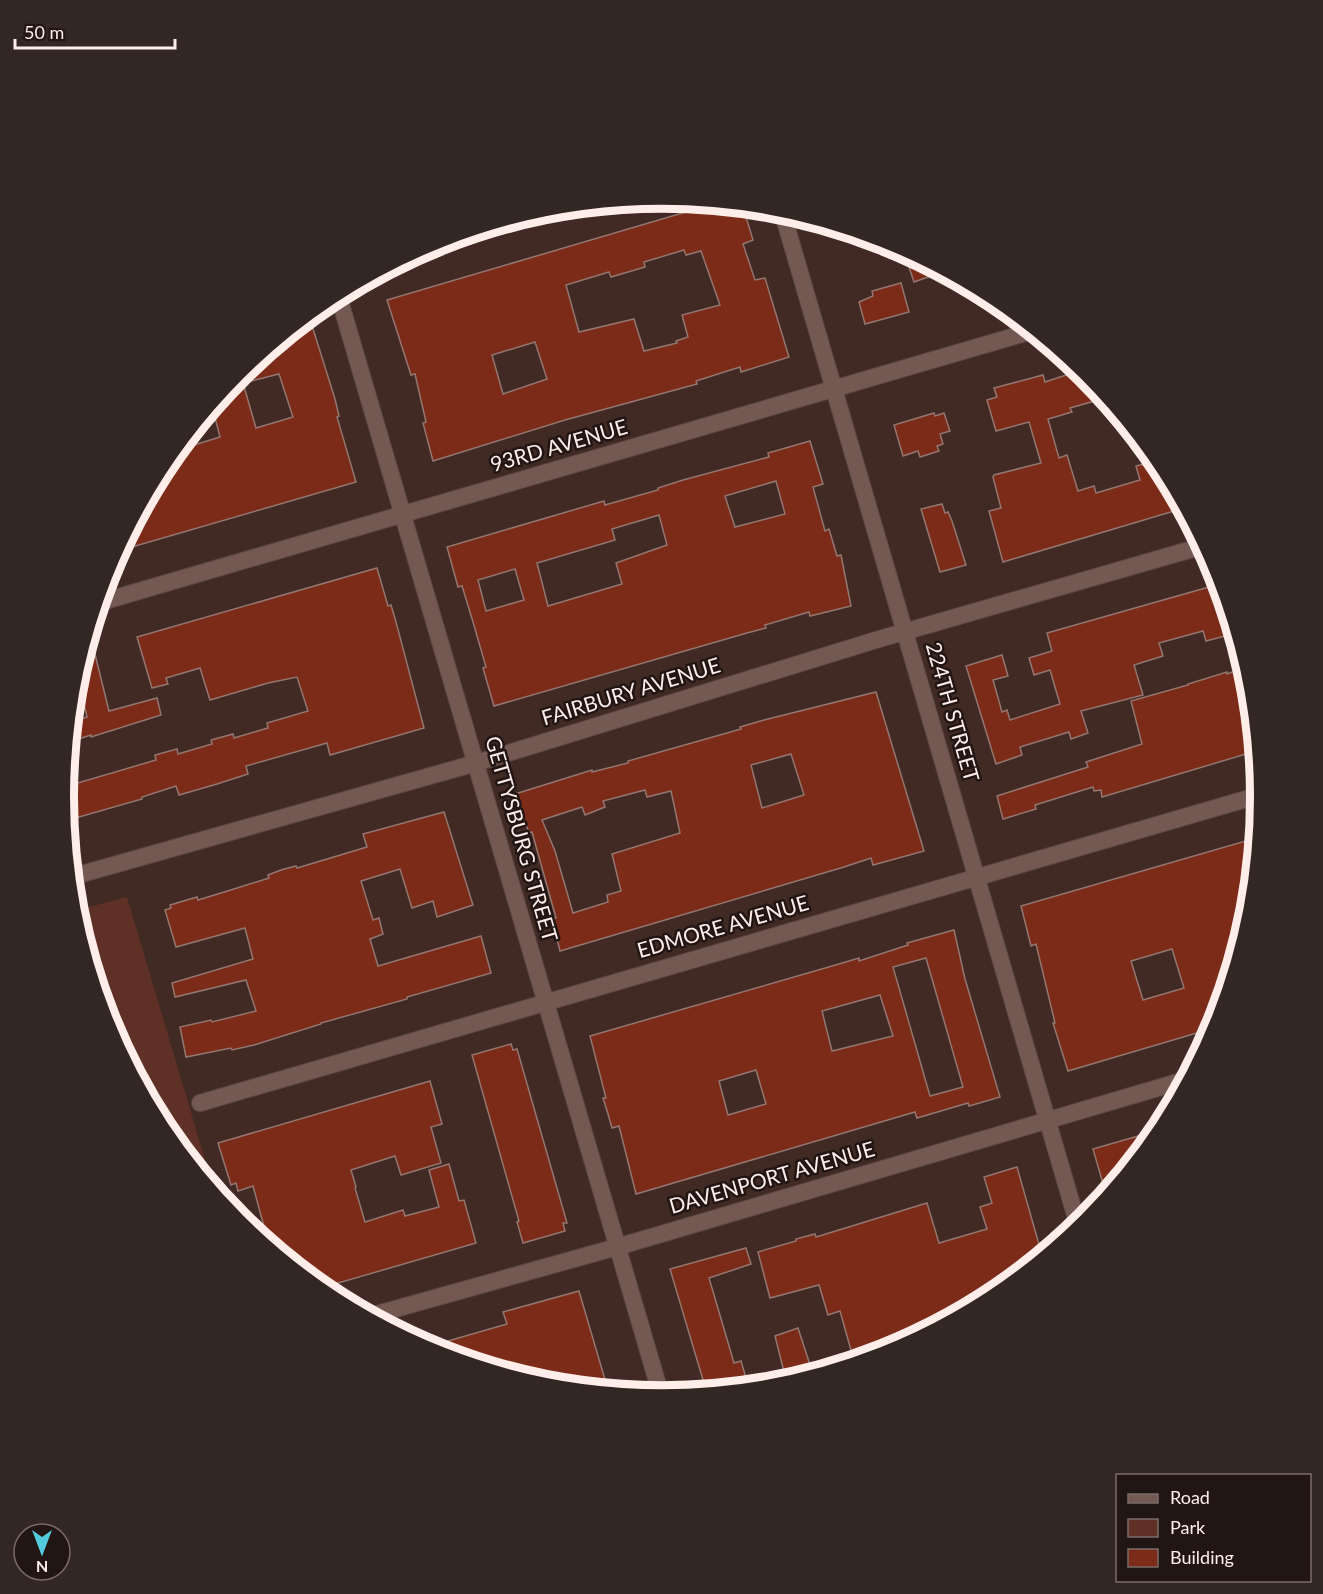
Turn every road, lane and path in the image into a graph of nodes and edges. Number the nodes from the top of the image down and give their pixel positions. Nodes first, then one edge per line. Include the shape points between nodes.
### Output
1 (785, 222) edge
2 (341, 304) edge
3 (1022, 334) edge
4 (834, 389) junction
5 (402, 515) junction
6 (1194, 549) edge
7 (108, 600) edge
8 (905, 632) junction
9 (476, 763) junction
10 (1250, 798) edge
11 (79, 876) edge
12 (977, 877) junction
13 (545, 1003) junction
14 (1175, 1083) edge
15 (200, 1103) dead end
16 (1048, 1120) junction
17 (1075, 1215) edge
18 (617, 1247) junction
19 (382, 1314) edge
20 (658, 1385) edge

1 - 4 street, 224TH STREET
2 - 5 street, GETTYSBURG STREET
3 - 4 street, 93RD AVENUE
4 - 5 street, 93RD AVENUE
4 - 8 street, 224TH STREET
5 - 7 street, 93RD AVENUE
5 - 9 street, GETTYSBURG STREET
6 - 8 street, FAIRBURY AVENUE
8 - 9 street, FAIRBURY AVENUE
8 - 12 street, 224TH STREET
9 - 11 street, FAIRBURY AVENUE
9 - 13 street, GETTYSBURG STREET
10 - 12 street, EDMORE AVENUE
12 - 13 street, EDMORE AVENUE
12 - 16 street, 224TH STREET
13 - 15 street, EDMORE AVENUE
13 - 18 street, GETTYSBURG STREET
14 - 16 street, DAVENPORT AVENUE
16 - 17 street, 224TH STREET
16 - 18 street, DAVENPORT AVENUE
18 - 19 street, DAVENPORT AVENUE
18 - 20 street, GETTYSBURG STREET

